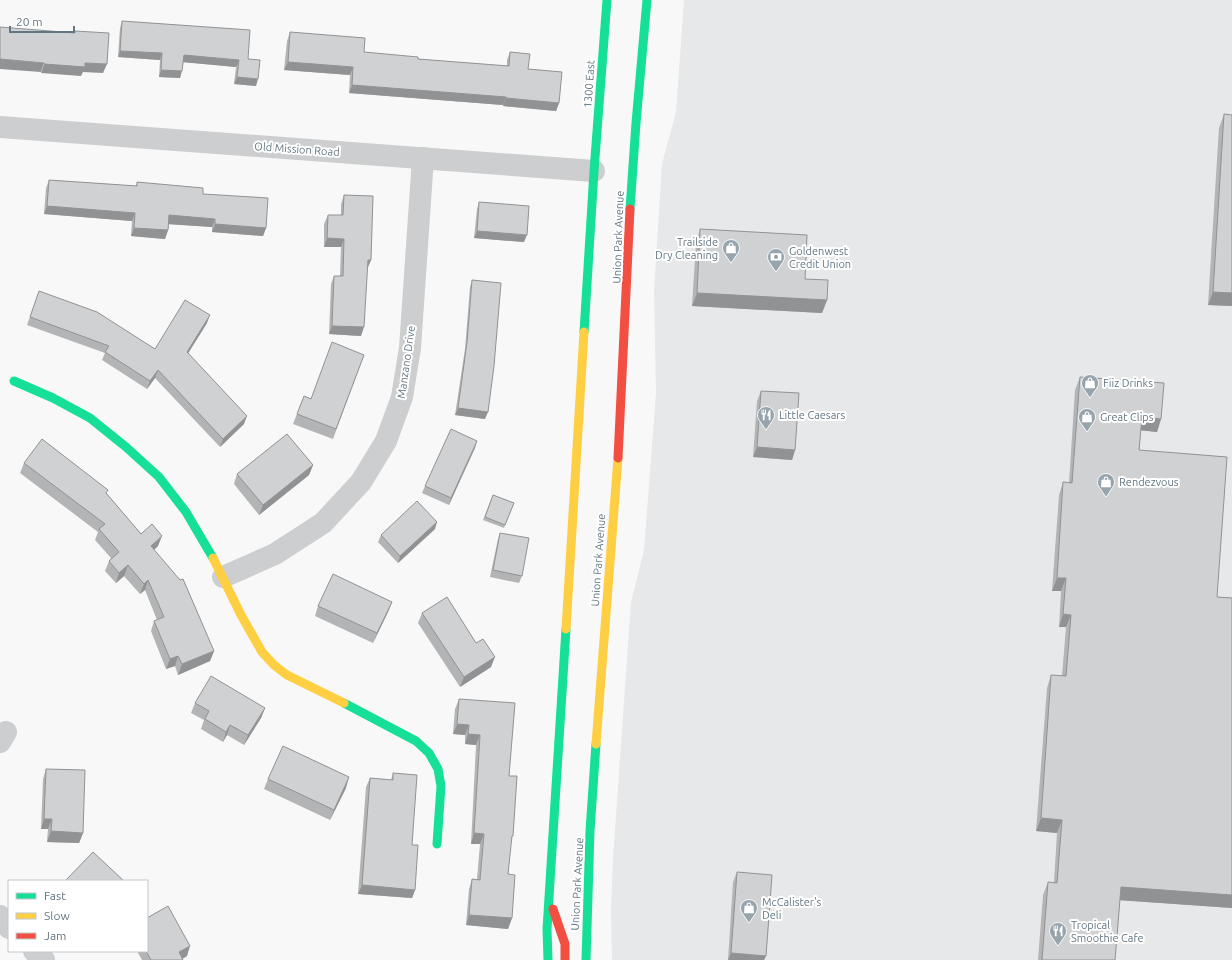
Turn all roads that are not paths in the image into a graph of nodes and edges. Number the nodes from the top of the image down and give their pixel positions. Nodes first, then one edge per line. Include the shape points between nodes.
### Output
1 (607, 0) edge
2 (647, 0) edge
3 (0, 127) edge
4 (423, 158) junction
5 (594, 171) junction
6 (14, 381) dead end
7 (223, 578) junction
8 (437, 844) dead end
9 (549, 897) junction
10 (0, 916) edge
11 (8, 927) edge
12 (35, 952) edge
13 (44, 960) edge
14 (548, 960) edge
15 (565, 960) edge
16 (586, 960) edge

1 - 5 main road, 1300 East
2 - 16 main road, Union Park Avenue via 633,163 620,430 596,733
3 - 4 street, Old Mission Road
4 - 5 street, Old Mission Road
4 - 7 street, Manzano Drive via 410,348 402,397 386,441 361,482 323,523 275,554
5 - 9 main road
6 - 7 main road via 90,418 159,477 186,512
7 - 8 main road via 262,652 274,665 288,675 416,741 429,753 438,769 441,786
9 - 14 main road
9 - 15 main road via 565,944
10 - 11 street
12 - 13 street

